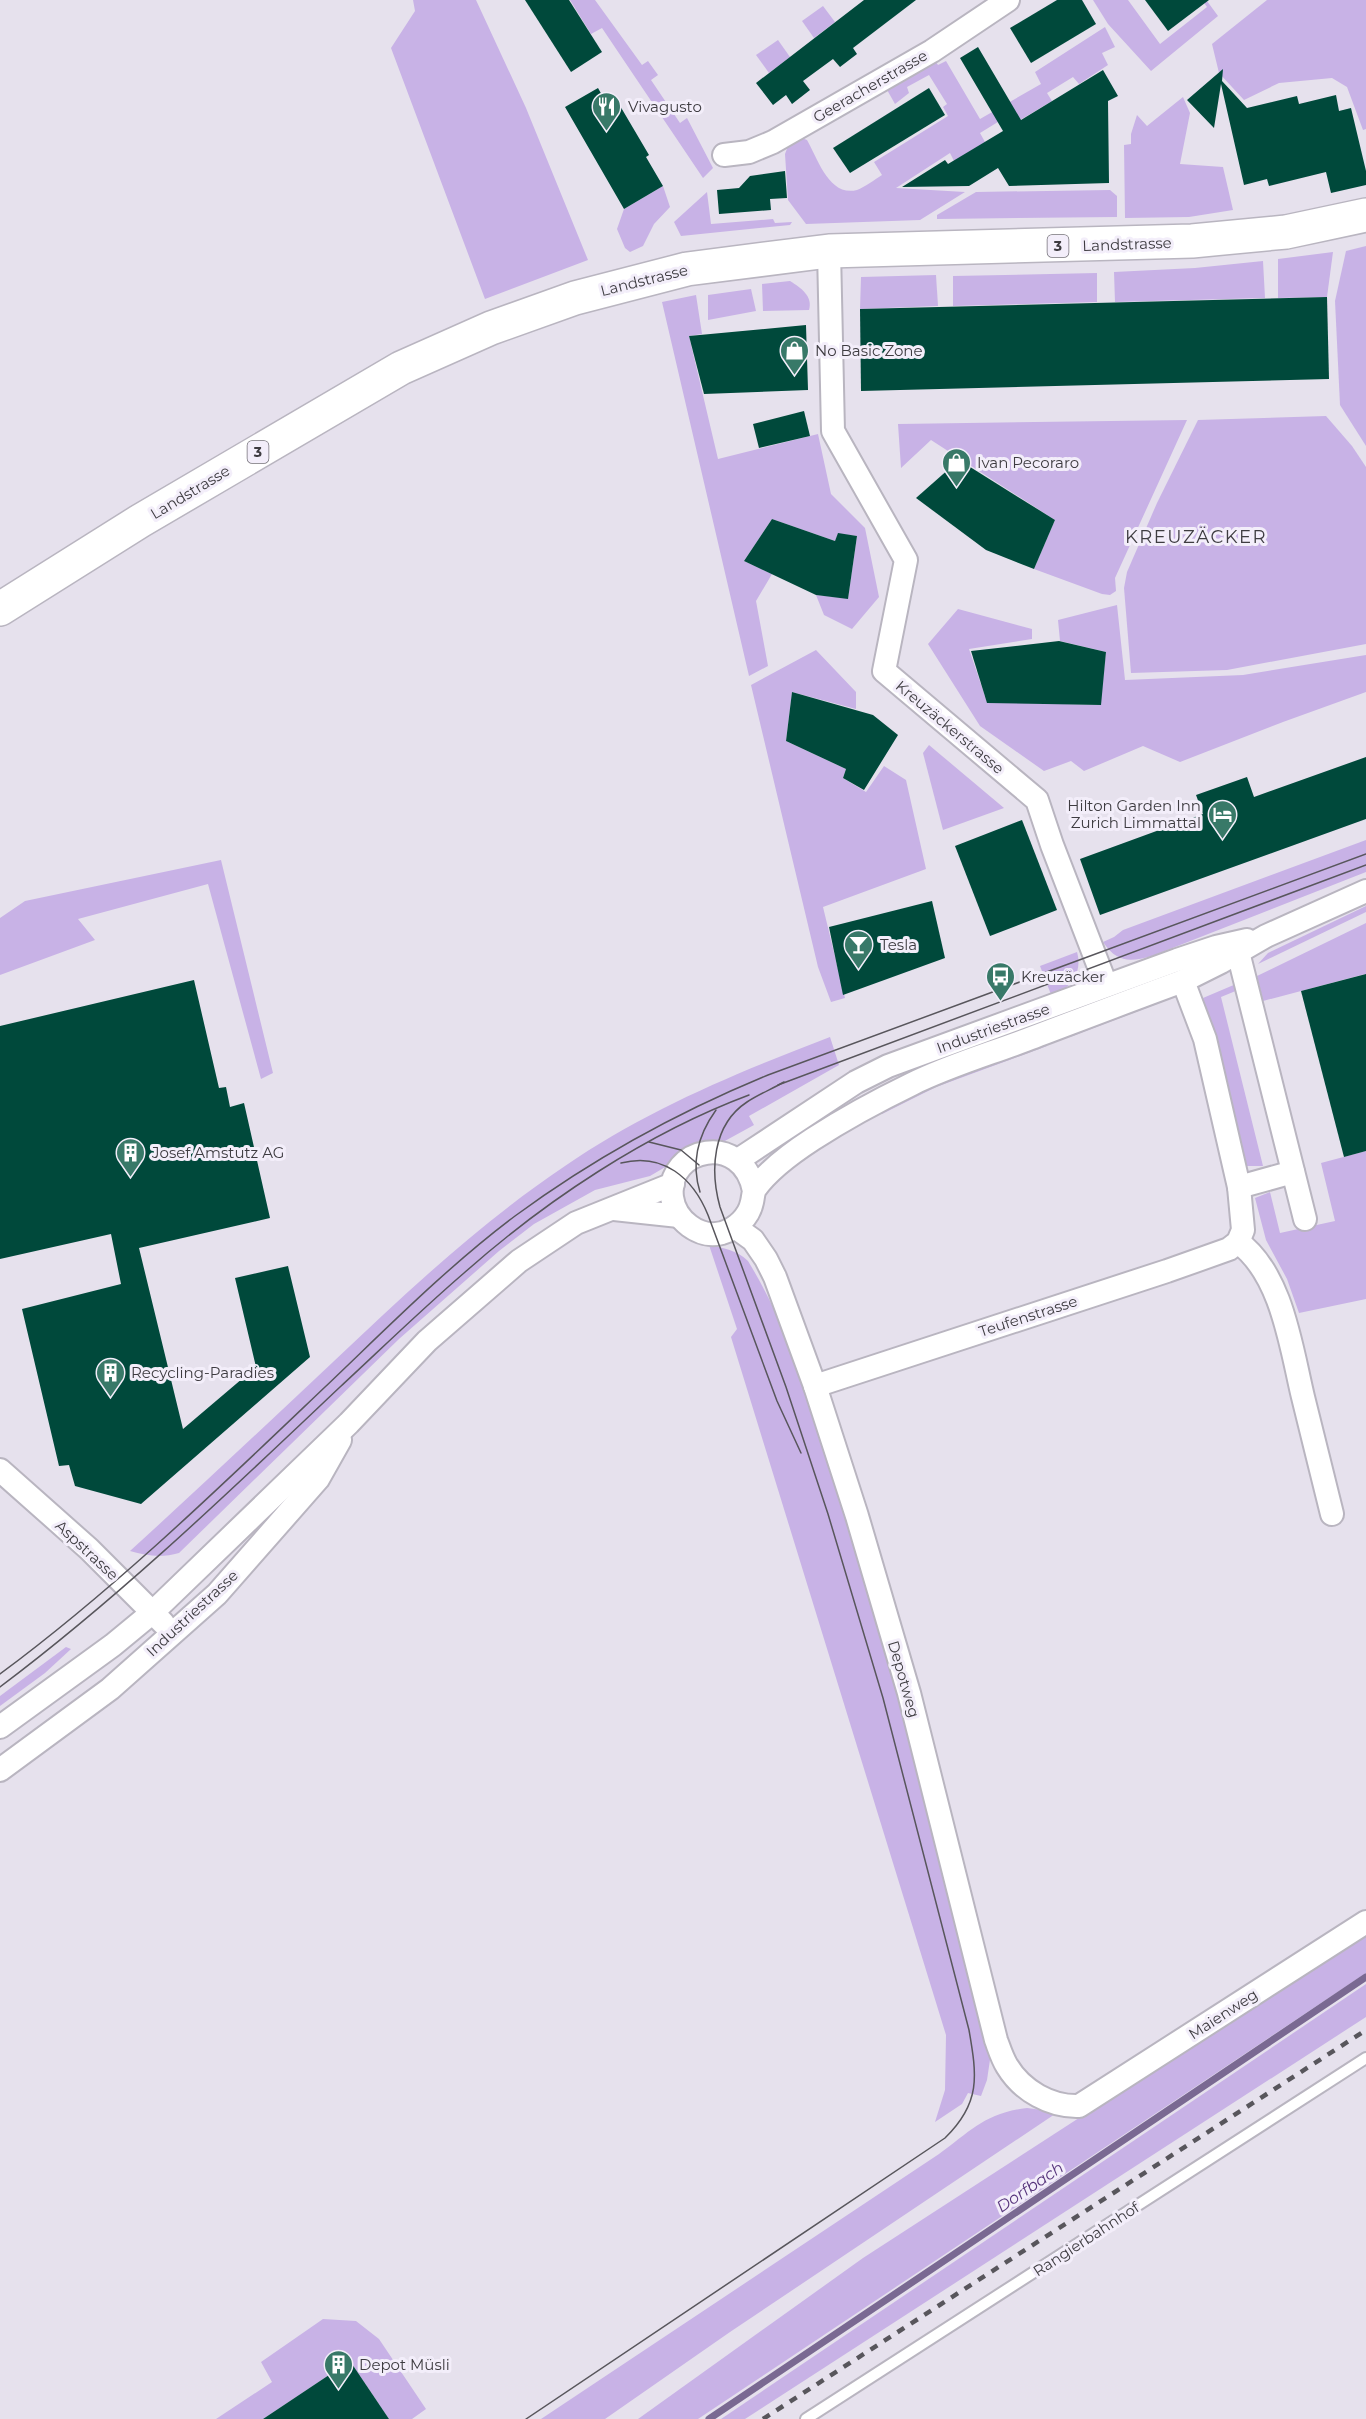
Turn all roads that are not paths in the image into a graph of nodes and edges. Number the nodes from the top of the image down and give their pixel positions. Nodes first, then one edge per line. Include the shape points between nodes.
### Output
1 (1008, 0) edge
2 (724, 156) dead end
3 (1366, 215) edge
4 (829, 252) junction
5 (0, 609) edge
6 (1366, 891) edge
7 (1266, 936) junction
8 (1238, 952) junction
9 (1183, 981) junction
10 (1106, 985) junction
11 (738, 1160) junction
12 (1293, 1172) junction
13 (673, 1184) junction
14 (1239, 1187) junction
15 (754, 1191) junction
16 (610, 1209) junction
17 (679, 1216) junction
18 (1305, 1219) dead end
19 (735, 1227) junction
20 (1240, 1240) junction
21 (815, 1386) junction
22 (349, 1423) junction
23 (0, 1470) edge
24 (1332, 1514) dead end
25 (153, 1612) junction
26 (172, 1633) junction
27 (0, 1727) edge
28 (0, 1770) edge
29 (1366, 1922) edge
30 (1366, 2058) edge
31 (1079, 2106) joint
32 (806, 2419) edge

1 - 2 street, Geeracherstrasse via 932,51 773,142 749,152
3 - 4 main road, Landstrasse / 3 via 1286,232 1192,241
4 - 5 main road, Landstrasse / 3 via 662,274 575,298 456,342 401,368 140,521
4 - 10 street, Kreuzäckerstrasse via 833,431 906,560 884,671 1037,800
6 - 7 street, Industriestrasse
7 - 8 street, Industriestrasse
7 - 10 street, Industriestrasse via 1216,946
8 - 9 street, Industriestrasse
8 - 12 street
9 - 14 street via 1205,1039
9 - 15 street, Industriestrasse via 914,1083 813,1139
10 - 11 street, Industriestrasse via 888,1066 856,1082
11 - 13 street via 716,1152 697,1155 684,1164
11 - 15 street via 752,1179
12 - 14 street
12 - 18 street
13 - 16 street, Industriestrasse
13 - 17 street via 672,1196
14 - 20 street via 1243,1220
15 - 19 street, Industriestrasse via 752,1205
16 - 17 street, Industriestrasse
16 - 22 street, Industriestrasse via 576,1223 519,1261 427,1341
17 - 19 street, Industriestrasse via 692,1228 714,1234
19 - 21 street, Depotweg via 753,1240 766,1259
20 - 21 street, Teufenstrasse via 1229,1249
20 - 24 street via 1265,1273 1284,1315
21 - 31 street, Depotweg via 909,1693 996,2040 1007,2066 1028,2089 1053,2103
22 - 25 street, Industriestrasse
22 - 26 street, Industriestrasse via 318,1479 217,1594
23 - 25 street, Aspstrasse
25 - 26 street, Aspstrasse
25 - 27 street, Industriestrasse
26 - 28 street, Industriestrasse via 110,1689
29 - 31 street, Maienweg
30 - 32 lane, Rangierbahnhof

